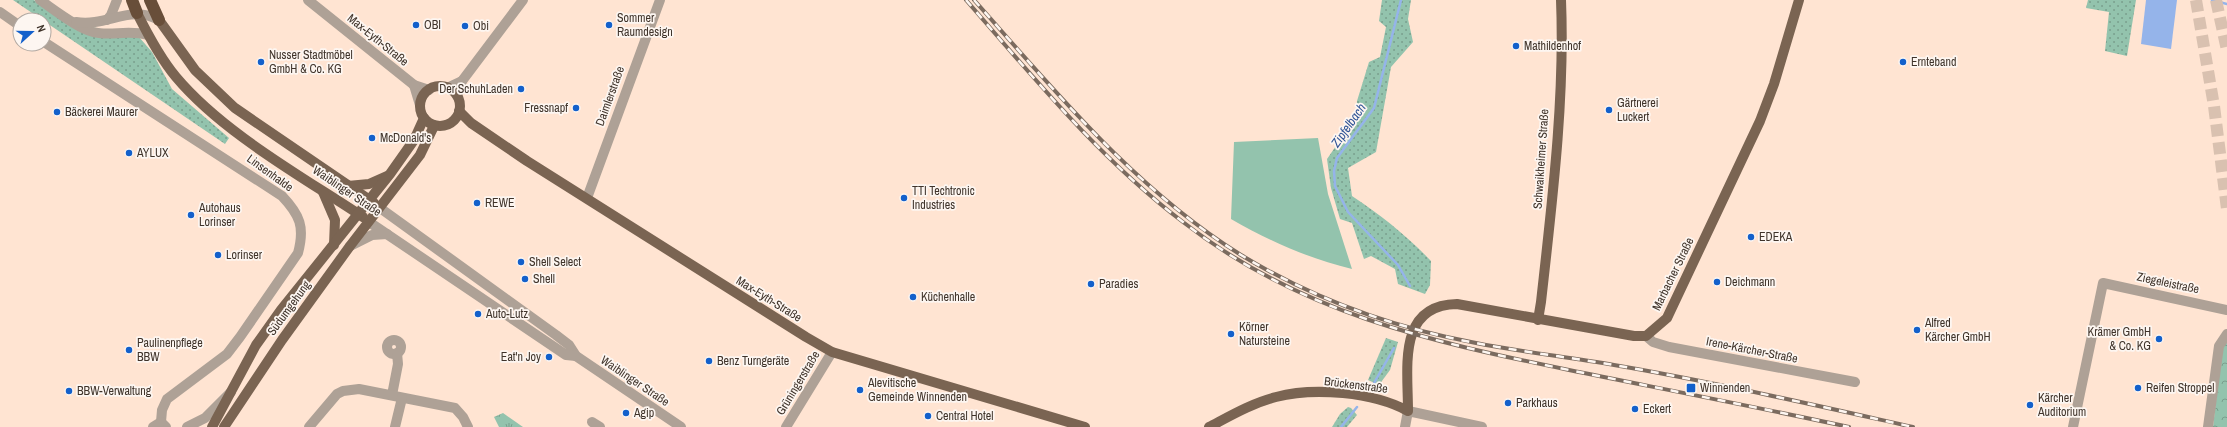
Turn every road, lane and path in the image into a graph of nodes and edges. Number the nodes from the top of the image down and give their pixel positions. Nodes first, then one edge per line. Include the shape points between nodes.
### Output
1 (40, 0) edge
2 (117, 0) edge
3 (132, 0) edge
4 (150, 0) edge
5 (308, 0) edge
6 (523, 0) edge
7 (1561, 0) edge
8 (1799, 0) edge
9 (657, 1) edge
10 (0, 12) edge
11 (137, 13) junction
12 (12, 20) edge
13 (107, 20) junction
14 (159, 20) junction
15 (74, 22) junction
16 (148, 35) junction
17 (52, 47) edge
18 (462, 80) junction
19 (414, 85) junction
20 (447, 88) junction
21 (429, 90) junction
22 (457, 96) junction
23 (420, 105) junction
24 (460, 111) junction
25 (424, 118) junction
26 (471, 123) junction
27 (448, 125) junction
28 (434, 126) junction
29 (390, 174) junction
30 (348, 186) junction
31 (321, 188) junction
32 (586, 198) junction
33 (369, 200) junction
34 (380, 208) junction
35 (358, 214) junction
36 (369, 222) junction
37 (388, 234) junction
38 (334, 245) junction
39 (350, 246) junction
40 (2227, 310) edge
41 (1538, 320) junction
42 (2227, 334) edge
43 (1646, 336) junction
44 (832, 352) junction
45 (397, 353) dead end
46 (576, 356) junction
47 (1854, 382) dead end
48 (231, 392) junction
49 (392, 395) junction
50 (402, 398) junction
51 (1408, 411) junction
52 (160, 425) edge
53 (187, 427) edge
54 (212, 427) edge
55 (224, 427) edge
56 (310, 427) edge
57 (396, 427) edge
58 (468, 427) edge
59 (681, 427) edge
60 (786, 427) edge
61 (1085, 427) edge
62 (1209, 427) edge
63 (1405, 427) edge
64 (1482, 427) edge
65 (2073, 427) edge
66 (2208, 427) edge

1 - 15 street
2 - 13 street
3 - 11 highway
4 - 14 highway
5 - 19 street, Max-Eyth-Straße
6 - 18 street
7 - 41 main road, Schwaikheimer Straße via 1562,30 1554,180
8 - 43 main road, Marbacher Straße via 1760,121 1667,318
9 - 32 street, Daimlerstraße
10 - 12 street
11 - 13 street
11 - 14 street via 148,14
11 - 16 main road, Waiblinger Straße
13 - 15 street
14 - 30 main road, Waiblinger Straße via 194,70 225,99
15 - 16 street via 93,32 135,31
16 - 31 main road, Waiblinger Straße via 176,77 208,110 234,131
17 - 52 street, Linsenhalde via 282,196 294,209 300,222 302,238 298,253 253,319 227,354 167,399
18 - 20 street
18 - 22 street
19 - 21 street, Max-Eyth-Straße
19 - 23 street
20 - 21 main road via 436,87
20 - 22 main road
21 - 23 main road
22 - 24 main road
23 - 25 main road via 420,112
24 - 26 main road, Max-Eyth-Straße
24 - 27 main road
25 - 28 main road
25 - 29 main road, Südumgehung via 414,140
26 - 27 main road
26 - 32 main road, Max-Eyth-Straße
27 - 28 main road
28 - 34 main road, Südumgehung via 420,155
29 - 30 main road via 369,184
29 - 33 main road, Südumgehung
30 - 33 main road, Waiblinger Straße
31 - 35 main road, Waiblinger Straße
31 - 38 main road via 335,220
32 - 44 main road, Max-Eyth-Straße
33 - 34 main road, Waiblinger Straße
33 - 35 main road, Südumgehung
34 - 36 main road, Südumgehung
34 - 46 street, Waiblinger Straße via 570,345
35 - 36 main road, Waiblinger Straße
35 - 38 main road, Südumgehung
36 - 37 street, Waiblinger Straße
36 - 39 main road, Südumgehung
37 - 39 street via 372,235
37 - 46 street, Waiblinger Straße via 566,355
38 - 48 main road, Südumgehung via 256,345
39 - 55 main road, Südumgehung via 278,345
40 - 65 street, Ziegeleistraße via 2102,283
41 - 43 main road
41 - 51 main road via 1457,304 1445,304 1428,311 1417,322 1411,337
42 - 66 street via 2219,346
43 - 47 street, Irene-Kärcher-Straße via 1653,342 1669,347
44 - 60 street, Grüningerstraße
44 - 61 main road, Max-Eyth-Straße
45 - 49 street via 398,364
46 - 59 street, Waiblinger Straße
48 - 53 street, Südumgehung via 204,418
48 - 54 main road, Südumgehung
49 - 50 street
49 - 56 street via 359,389 343,391 337,394
50 - 57 street
50 - 58 street via 455,408 463,416
51 - 62 main road, Brückenstraße via 1394,403 1353,395 1329,392 1301,393 1276,397 1252,405
51 - 63 street
51 - 64 street

